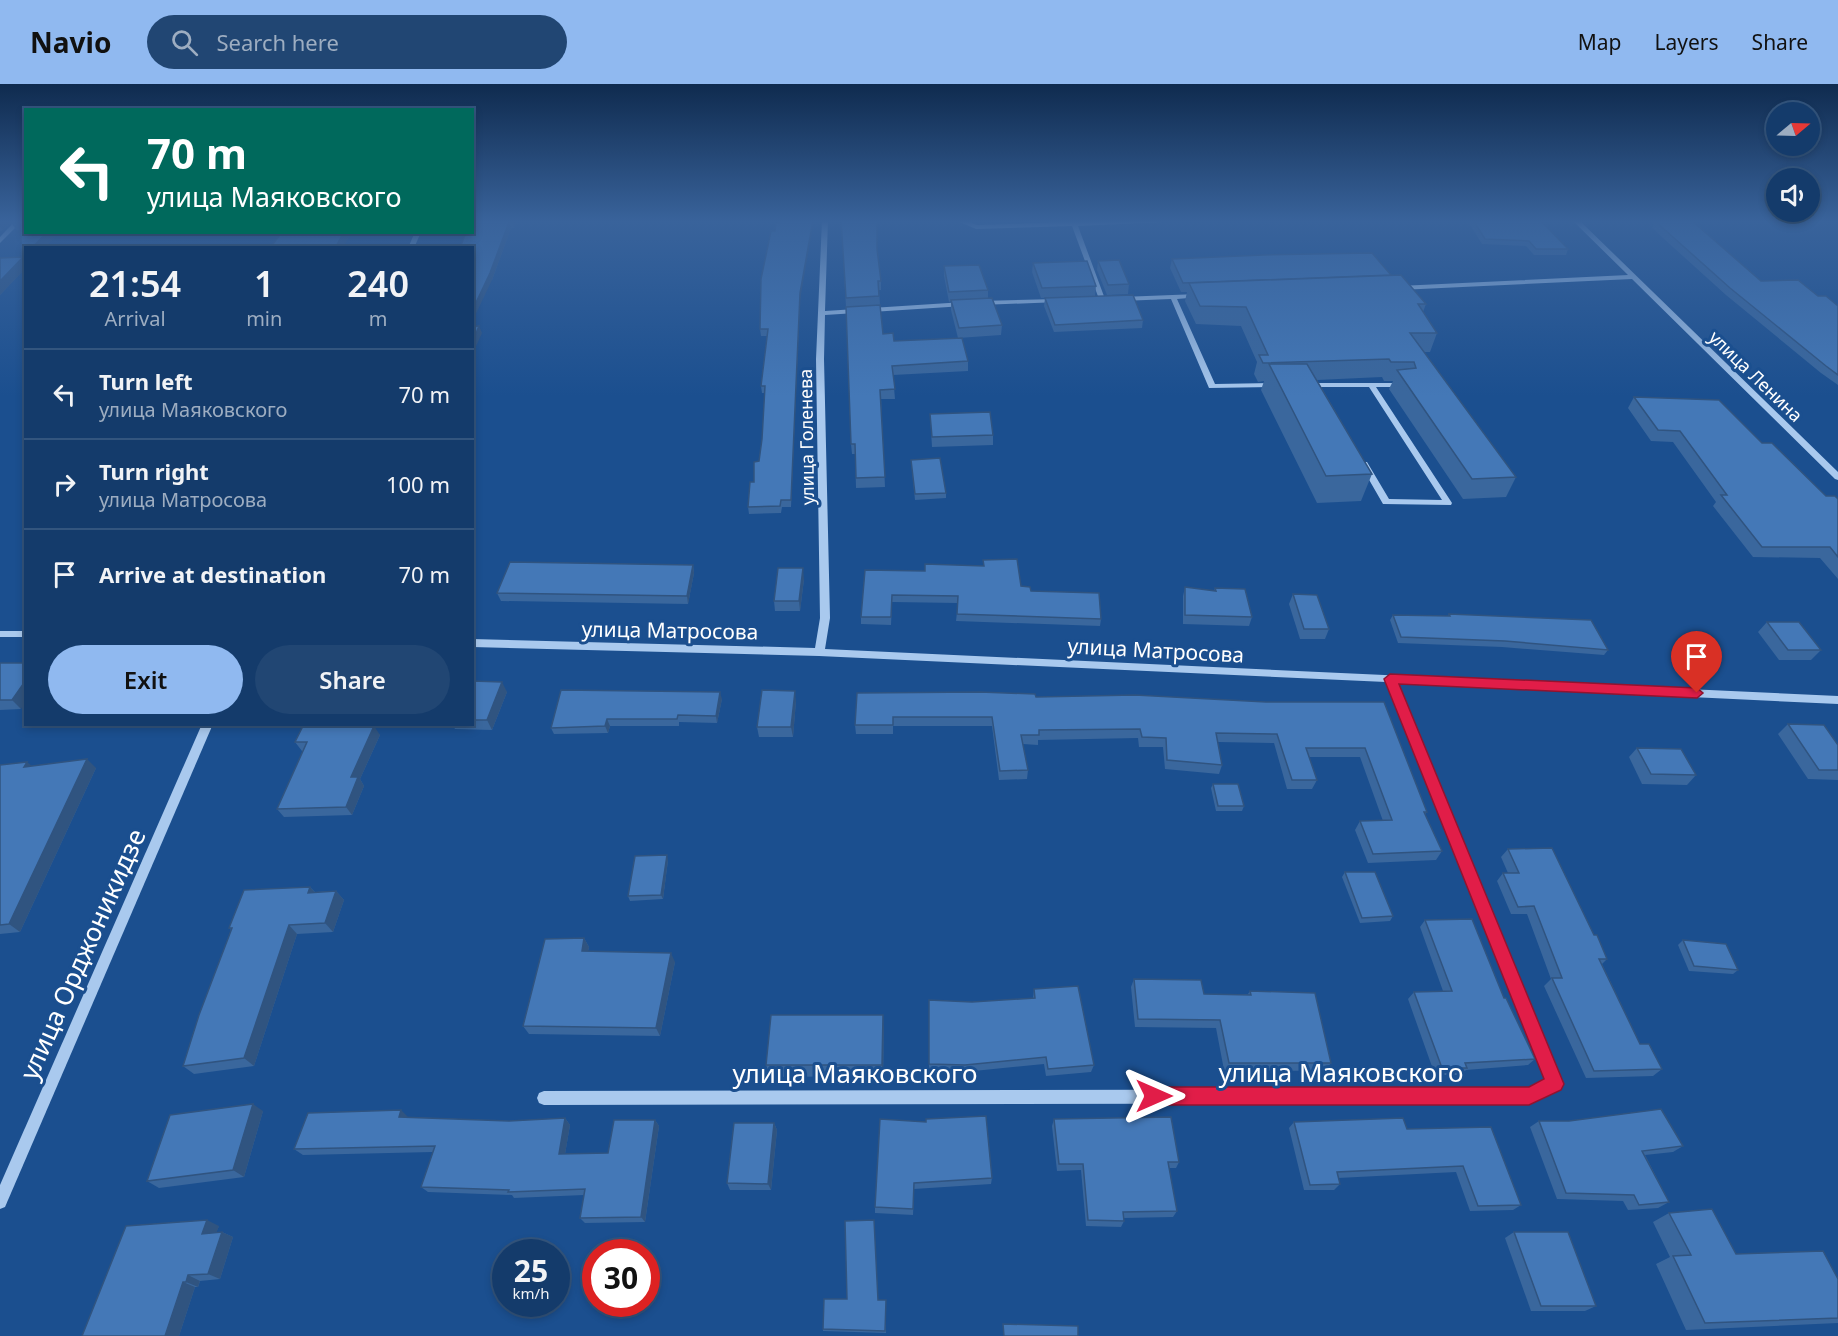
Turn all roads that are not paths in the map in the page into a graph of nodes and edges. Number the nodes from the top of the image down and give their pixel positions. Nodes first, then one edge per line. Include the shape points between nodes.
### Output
1 (822, 278) edge
2 (1096, 278) edge
3 (1604, 278) edge
4 (1634, 278) edge
5 (1390, 289) edge
6 (1205, 296) edge
7 (1173, 297) junction
8 (1102, 299) junction
9 (1092, 300) edge
10 (1062, 301) edge
11 (821, 313) junction
12 (1371, 385) junction
13 (1403, 385) edge
14 (1283, 386) edge
15 (1295, 386) edge
16 (1319, 386) junction
17 (1324, 395) edge
18 (1358, 453) edge
19 (1838, 477) edge
20 (0, 634) edge
21 (24, 634) edge
22 (474, 643) edge
23 (819, 651) junction
24 (1390, 679) junction
25 (1838, 700) edge
26 (207, 726) edge
27 (544, 1098) dead end
28 (0, 1202) edge

1 - 11 street, улица Голенева
2 - 8 street
3 - 5 street
4 - 19 street, улица Ленина
6 - 7 street
7 - 8 street
7 - 14 street via 1212,386
8 - 9 street
10 - 11 street
11 - 23 street, улица Голенева via 825,618
12 - 13 street
12 - 16 street
12 - 18 street via 1448,503 1386,502
15 - 16 street
16 - 17 street
20 - 21 street
22 - 23 street, улица Матросова
23 - 24 street, улица Матросова
24 - 25 street, улица Матросова
24 - 27 street, улица Маяковского via 1555,1084 1529,1096
26 - 28 street, улица Орджоникидзе

